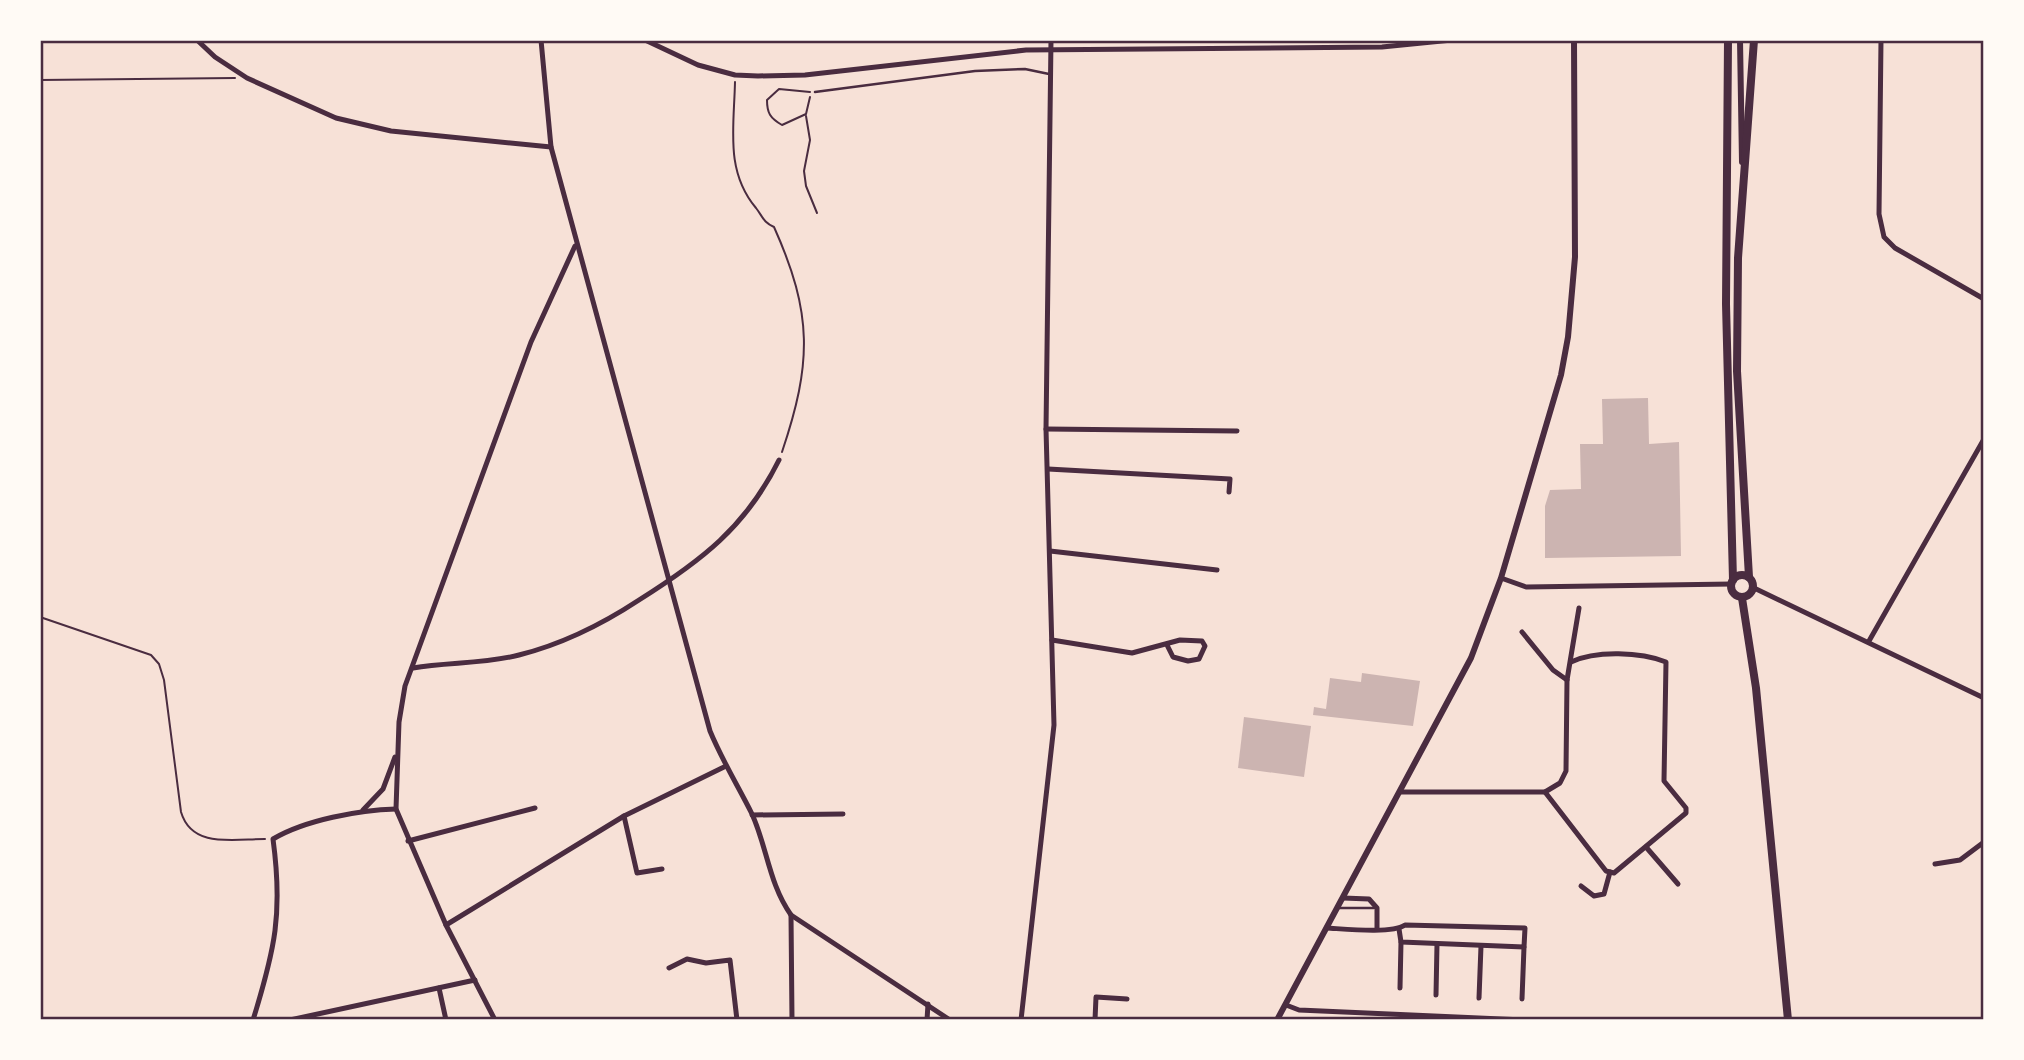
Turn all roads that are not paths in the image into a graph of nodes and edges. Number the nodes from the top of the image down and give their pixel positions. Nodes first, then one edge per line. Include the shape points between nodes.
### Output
1 (197, 40) edge
2 (541, 40) edge
3 (645, 40) edge
4 (1051, 40) edge
5 (1452, 40) edge
6 (1574, 40) edge
7 (1728, 40) edge
8 (1740, 40) edge
9 (1754, 40) edge
10 (1881, 40) edge
11 (1051, 50) junction
12 (1049, 74) junction
13 (813, 92) road end
14 (551, 147) junction
15 (1742, 178) junction
16 (575, 246) junction
17 (1984, 299) edge
18 (1046, 429) junction
19 (1237, 431) dead end
20 (1984, 439) edge
21 (779, 460) road end
22 (1048, 469) junction
23 (1229, 492) dead end
24 (1050, 551) junction
25 (1217, 570) dead end
26 (1749, 577) junction
27 (1501, 578) junction
28 (1732, 582) junction
29 (669, 583) junction
30 (1752, 587) junction
31 (1742, 598) junction
32 (1579, 608) dead end
33 (1522, 632) dead end
34 (1052, 640) junction
35 (1869, 641) junction
36 (1167, 645) junction
37 (1571, 662) junction
38 (413, 668) junction
39 (1567, 680) junction
40 (1984, 698) edge
41 (397, 751) junction
42 (724, 767) junction
43 (1400, 792) junction
44 (1545, 792) junction
45 (535, 808) dead end
46 (396, 809) junction
47 (363, 810) junction
48 (752, 814) junction
49 (844, 814) dead end
50 (624, 816) junction
51 (408, 841) junction
52 (1984, 842) edge
53 (1646, 847) junction
54 (1935, 863) dead end
55 (662, 869) dead end
56 (1610, 872) junction
57 (1678, 884) dead end
58 (1581, 886) dead end
59 (1343, 898) junction
60 (1338, 908) junction
61 (1377, 908) junction
62 (791, 915) junction
63 (446, 925) junction
64 (1327, 928) junction
65 (1377, 928) junction
66 (1399, 929) junction
67 (1401, 942) junction
68 (1437, 944) junction
69 (1481, 946) junction
70 (1524, 947) junction
71 (669, 968) dead end
72 (475, 980) junction
73 (439, 988) junction
74 (1400, 988) dead end
75 (1436, 995) dead end
76 (1479, 998) dead end
77 (1126, 999) dead end
78 (1522, 999) dead end
79 (928, 1004) junction
80 (1286, 1005) junction
81 (341, 1011) junction
82 (1376, 1016) edge
83 (1422, 1017) edge
84 (253, 1020) edge
85 (290, 1020) edge
86 (342, 1020) edge
87 (446, 1020) edge
88 (495, 1020) edge
89 (737, 1020) edge
90 (792, 1020) edge
91 (927, 1020) edge
92 (950, 1020) edge
93 (1021, 1020) edge
94 (1095, 1020) edge
95 (1277, 1020) edge
96 (1524, 1020) edge
97 (1788, 1020) edge

1 - 14 street via 247,78 336,118 366,127
2 - 14 street
3 - 11 street via 698,65 736,75 805,75
4 - 11 street
5 - 11 street via 1382,47
6 - 27 street via 1575,257 1569,337
7 - 28 main road via 1726,304
8 - 15 street
9 - 15 main road
10 - 17 street via 1879,214 1884,237 1895,248
11 - 12 street
12 - 13 lane via 1025,69 975,71
12 - 18 street
14 - 16 street
15 - 26 main road via 1737,371
16 - 29 street
16 - 38 street via 531,342
18 - 19 street
18 - 22 street
20 - 35 street
21 - 29 street via 747,514
22 - 23 street via 1230,479
22 - 24 street
24 - 25 street
24 - 34 street
26 - 28 main road via 1737,576
26 - 30 main road
27 - 28 street via 1527,587
27 - 43 street via 1471,658
28 - 31 main road via 1732,591
29 - 38 street via 582,634 521,655
29 - 42 street
30 - 31 main road via 1748,597
30 - 35 street
31 - 97 main road via 1756,688
32 - 37 street
33 - 39 street
34 - 36 street via 1132,653
34 - 93 street via 1054,725
35 - 40 street
36 - 36 street via 1185,639 1202,641 1205,646 1199,659 1188,661 1173,657
37 - 39 street
37 - 53 street via 1584,656 1651,656 1666,662 1664,781 1686,813
38 - 41 street via 402,699
39 - 44 street via 1566,771 1560,783
41 - 46 street
41 - 47 street via 383,789
42 - 48 street
42 - 50 street
43 - 44 street
43 - 59 street
44 - 56 street
45 - 51 street
46 - 47 street
46 - 51 street
47 - 84 street via 289,830 273,839 279,917
48 - 49 street
48 - 62 street via 776,889
50 - 55 street via 637,873
50 - 63 street
51 - 63 street
52 - 54 street via 1960,860
53 - 56 street
53 - 57 street
56 - 58 street via 1604,894 1594,896
59 - 60 street
59 - 61 street via 1369,899
60 - 61 lane
60 - 64 street
61 - 65 street
62 - 79 street
62 - 90 street
63 - 72 street
64 - 65 street
64 - 80 street
65 - 66 street
66 - 67 street
66 - 70 street via 1405,925 1525,928
67 - 68 street
67 - 74 street
68 - 69 street
68 - 75 street
69 - 70 street
69 - 76 street
70 - 78 street
71 - 89 street via 687,959 706,963 730,960
72 - 73 street
72 - 88 street
73 - 81 street
73 - 87 street
77 - 94 street via 1096,997
79 - 91 street
79 - 92 street
80 - 82 street
80 - 95 street
81 - 85 street
81 - 86 street
82 - 83 street
83 - 96 street

